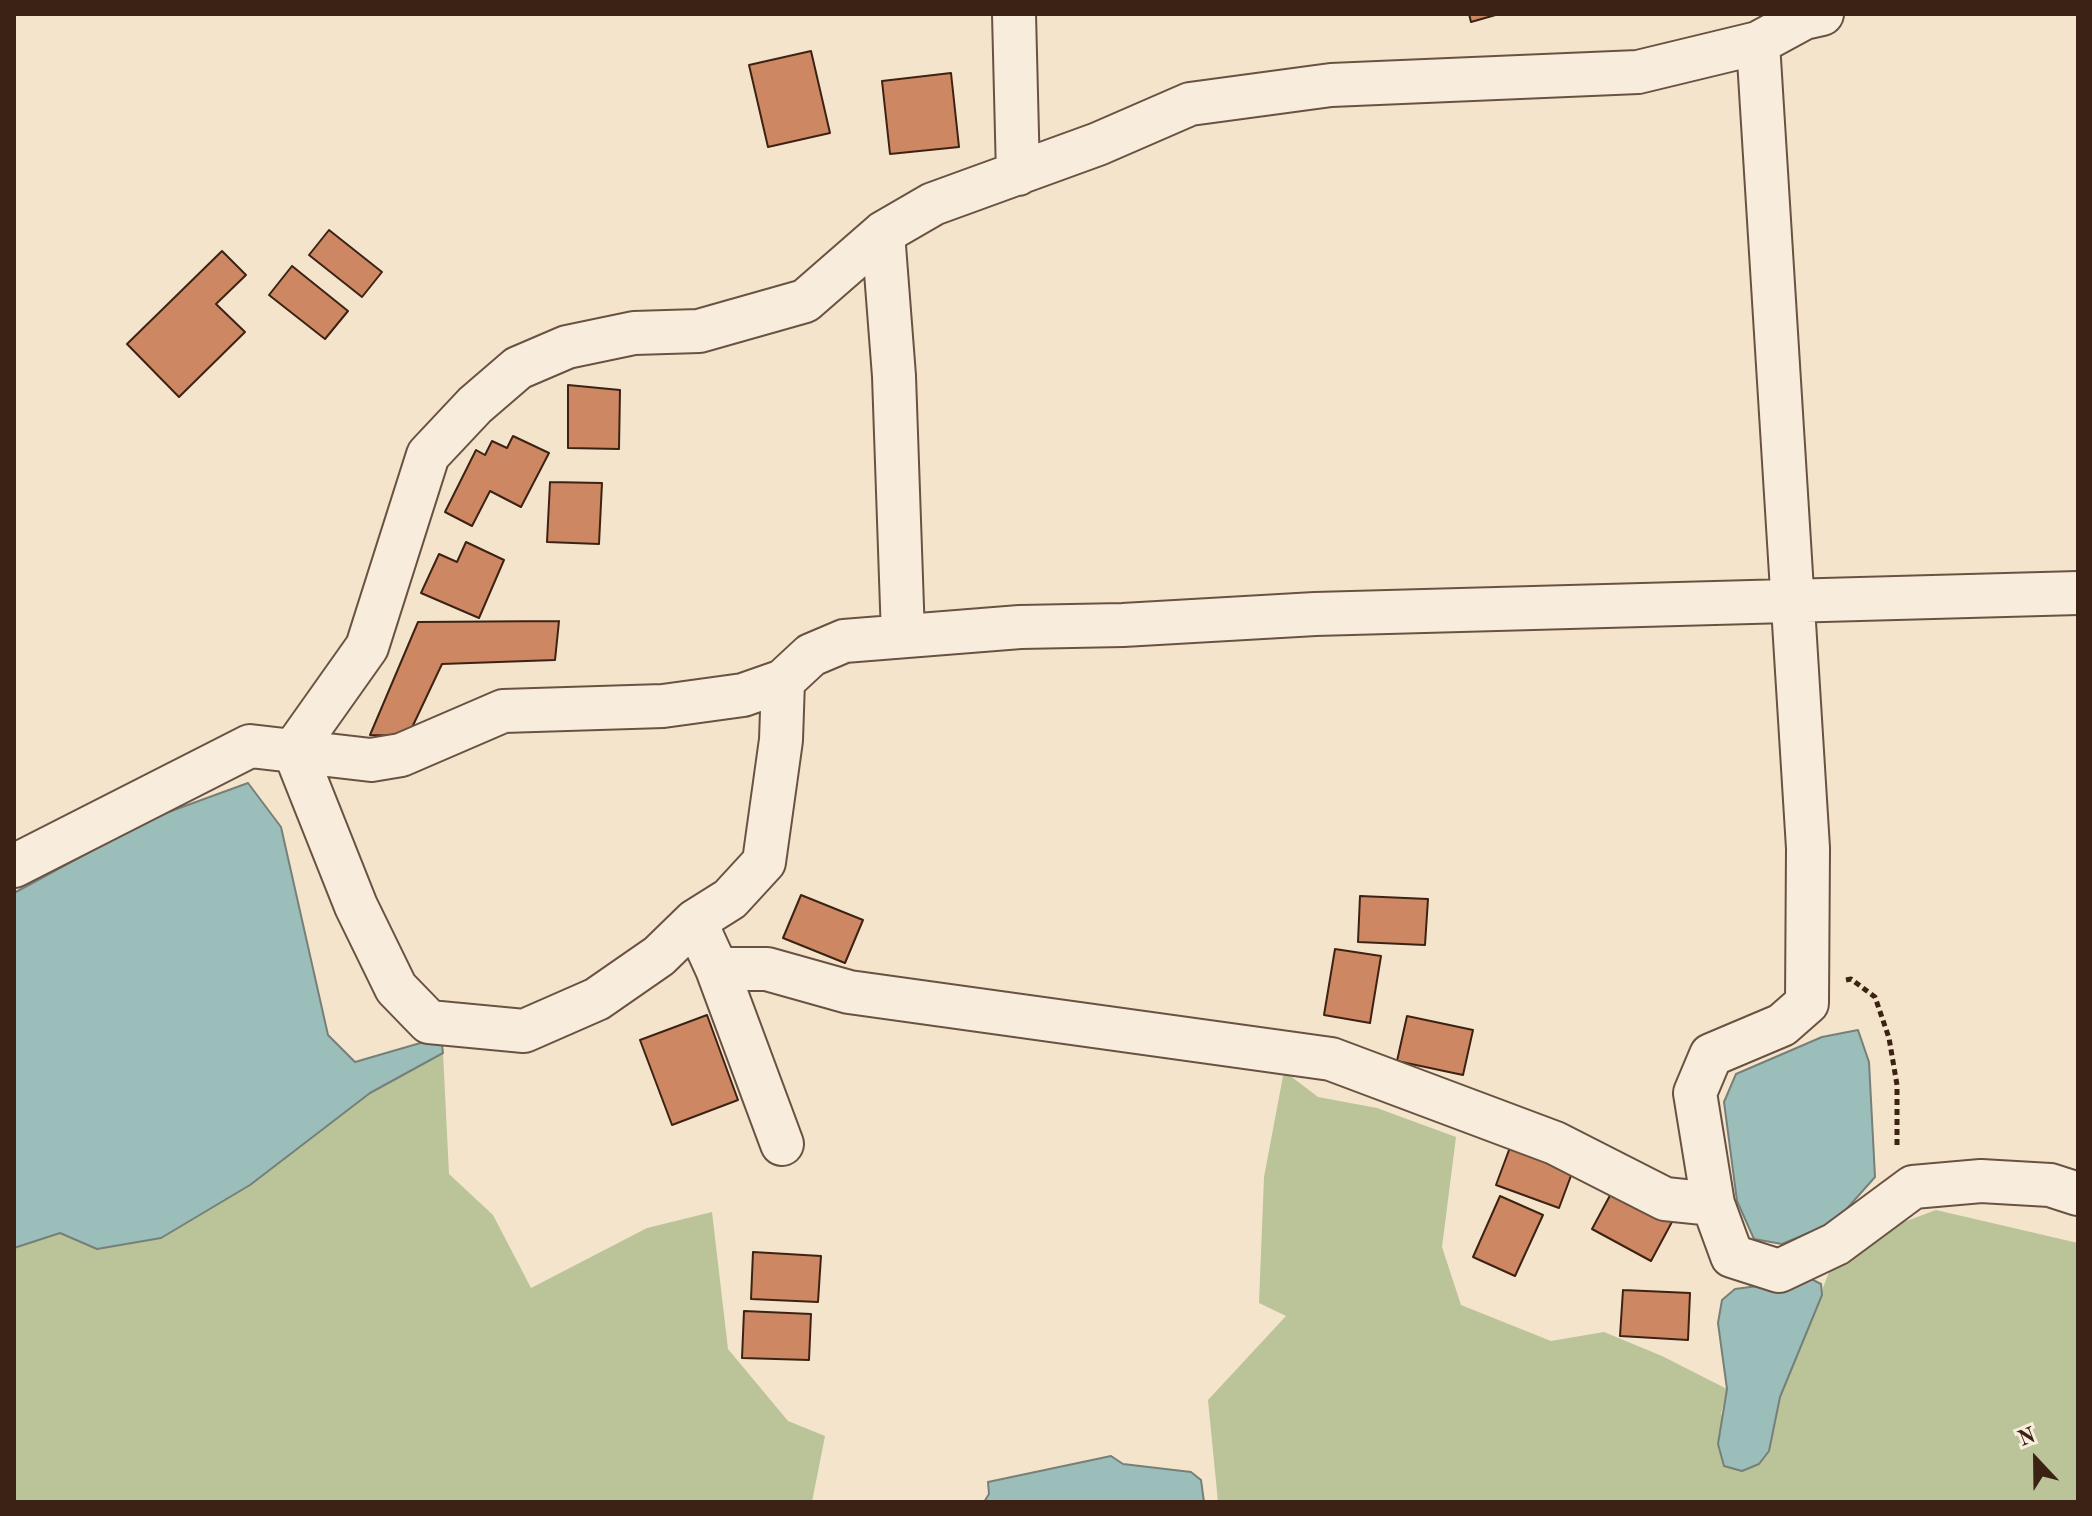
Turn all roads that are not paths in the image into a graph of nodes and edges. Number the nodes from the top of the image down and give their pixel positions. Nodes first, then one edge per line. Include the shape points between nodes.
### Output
1 (1014, 14) edge
2 (1822, 14) edge
3 (1758, 43) junction
4 (1018, 174) junction
5 (883, 233) junction
6 (2078, 593) edge
7 (1794, 601) junction
8 (903, 636) junction
9 (783, 681) junction
10 (294, 750) junction
11 (14, 866) edge
12 (695, 921) junction
13 (717, 969) junction
14 (782, 1144) dead end
15 (2078, 1194) edge
16 (1713, 1204) junction

1 - 4 street
2 - 3 street
3 - 4 street via 1638,72 1331,85 1190,104
3 - 7 street
4 - 5 street via 933,204
5 - 8 street
5 - 10 street via 805,301 699,331 634,333 567,347 518,368 475,405 428,455 367,647
6 - 7 street
7 - 8 street via 1315,614
7 - 16 street via 1808,848 1807,1003 1782,1025 1711,1055 1695,1093
8 - 9 street via 844,641 811,655
9 - 10 street via 743,695 663,706 503,711 401,755 371,760
9 - 12 street via 781,740 764,862 730,899
10 - 11 street via 250,746
10 - 12 street via 389,974 429,1022 524,1031 597,999 659,956
12 - 13 street
13 - 14 street
13 - 16 street via 767,969 849,992 1331,1059 1555,1143 1665,1199
15 - 16 street via 2050,1185 1981,1181 1913,1187 1836,1244 1779,1271 1732,1256

